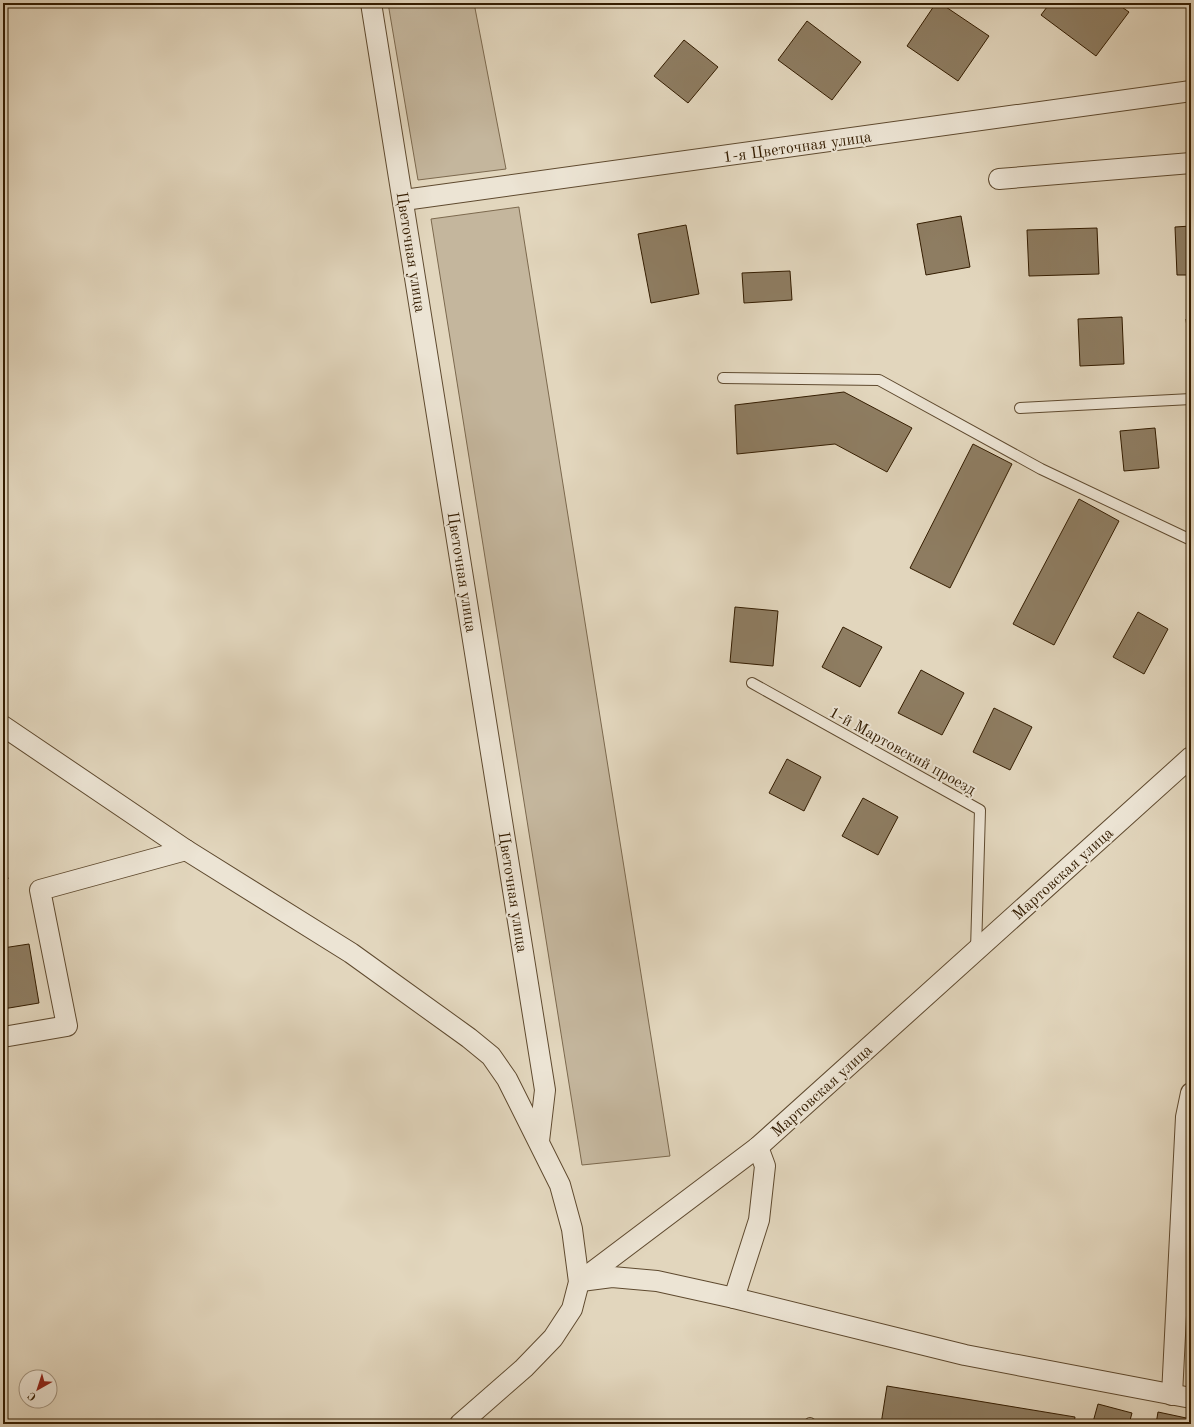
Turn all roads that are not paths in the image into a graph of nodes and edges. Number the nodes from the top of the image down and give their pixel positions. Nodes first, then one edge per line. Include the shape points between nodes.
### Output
1 (371, 3) edge
2 (1191, 91) edge
3 (1191, 163) edge
4 (999, 179) dead end
5 (404, 200) junction
6 (723, 378) dead end
7 (1191, 399) edge
8 (1020, 408) dead end
9 (1191, 540) edge
10 (752, 683) dead end
11 (3, 726) edge
12 (1191, 757) edge
13 (186, 850) junction
14 (976, 950) junction
15 (3, 1037) edge
16 (1191, 1093) edge
17 (539, 1141) junction
18 (758, 1147) junction
19 (579, 1282) junction
20 (734, 1298) junction
21 (1172, 1395) junction
22 (1191, 1398) edge
23 (460, 1424) edge

1 - 5 street, Цветочная улица
2 - 5 street, 1-я Цветочная улица
3 - 4 street
5 - 17 street, Цветочная улица via 545,1090
6 - 9 lane via 879,380 1041,470
7 - 8 lane
10 - 14 lane, 1-й Мартовский проезд via 980,810
11 - 13 street
12 - 14 street, Мартовская улица
13 - 15 street via 40,890 67,1026
13 - 17 street via 352,953 491,1056 507,1079
14 - 18 street, Мартовская улица
16 - 21 street via 1186,1117
17 - 19 street via 560,1185 572,1229
18 - 19 street, Мартовская улица
18 - 20 street via 764,1166 759,1220
19 - 20 street via 612,1277 656,1282
19 - 23 street via 572,1309 553,1338 524,1368
20 - 21 street via 965,1355
21 - 22 street

